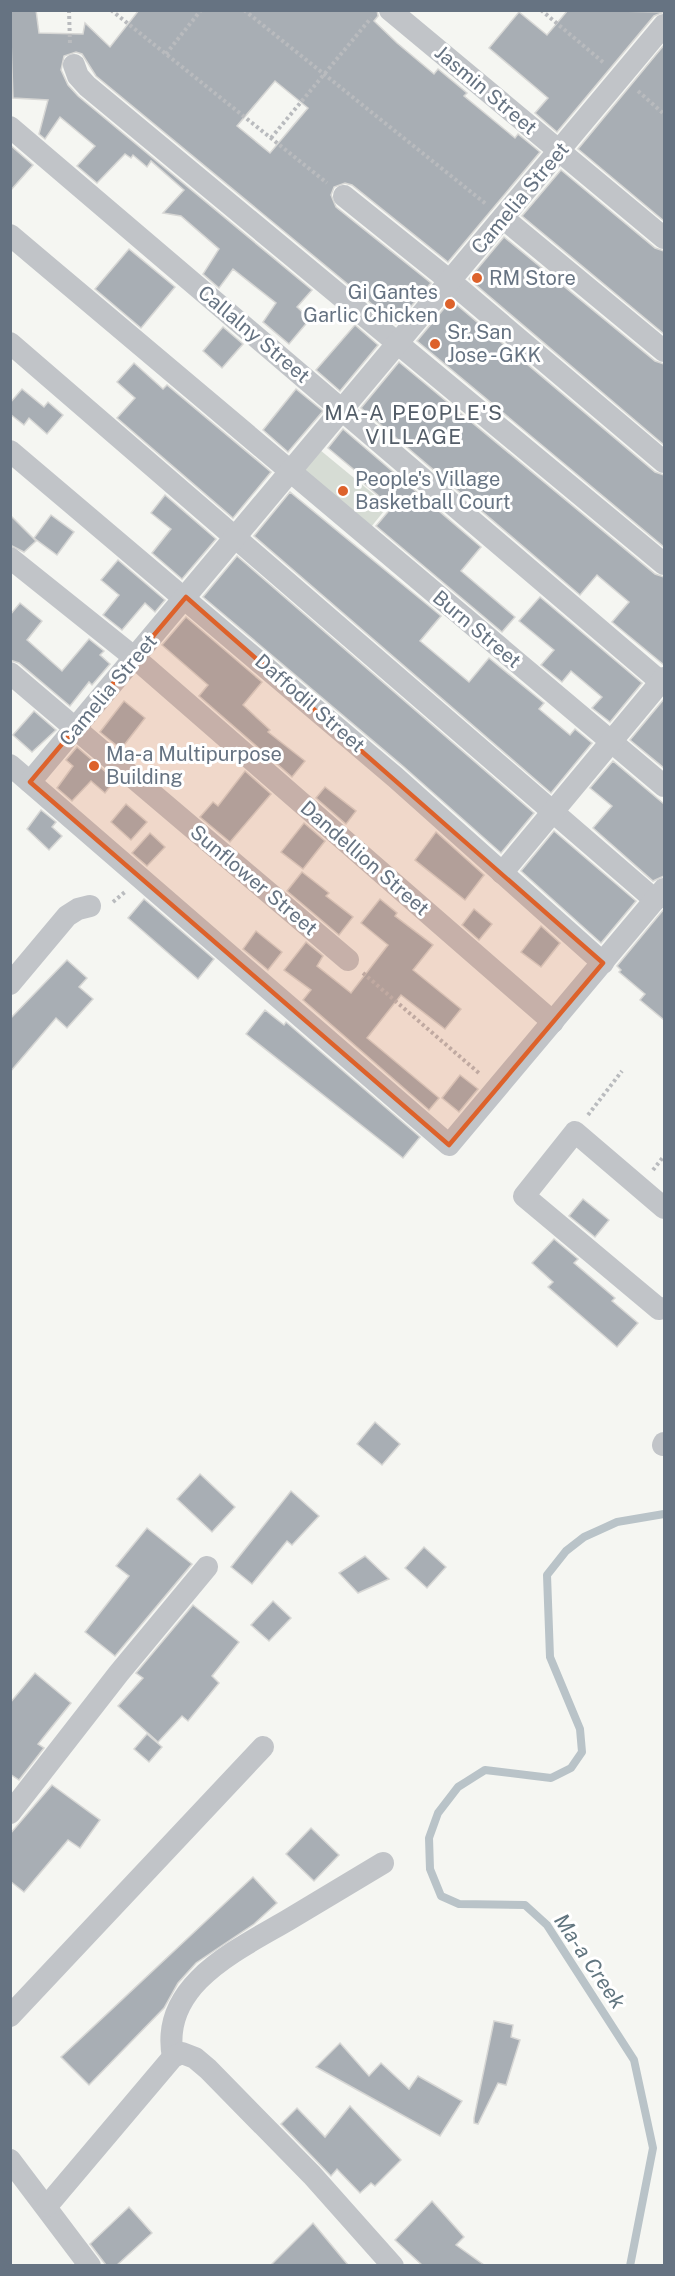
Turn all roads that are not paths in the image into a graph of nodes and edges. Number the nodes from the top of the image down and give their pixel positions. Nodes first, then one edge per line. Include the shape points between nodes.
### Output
1 (390, 10) edge
2 (664, 25) edge
3 (74, 65) road end
4 (10, 127) edge
5 (559, 151) junction
6 (344, 196) road end
7 (503, 218) junction
8 (10, 235) edge
9 (664, 238) edge
10 (450, 281) junction
11 (10, 343) edge
12 (398, 343) junction
13 (664, 351) edge
14 (343, 409) junction
15 (10, 451) edge
16 (664, 462) edge
17 (290, 472) junction
18 (236, 536) junction
19 (10, 558) edge
20 (664, 564) edge
21 (186, 597) junction
22 (135, 658) junction
23 (10, 673) edge
24 (663, 680) edge
25 (76, 727) junction
26 (611, 742) junction
27 (10, 765) edge
28 (30, 782) junction
29 (664, 786) edge
30 (554, 811) junction
31 (502, 873) junction
32 (660, 895) edge
33 (90, 906) road end
34 (348, 960) road end
35 (603, 963) junction
36 (10, 984) edge
37 (553, 1022) junction
38 (664, 1208) edge
39 (664, 1308) edge
40 (207, 1567) dead end
41 (263, 1748) dead end
42 (10, 1814) edge
43 (383, 1863) dead end
44 (10, 2016) edge
45 (173, 2057) junction
46 (10, 2160) edge
47 (47, 2206) junction
48 (90, 2265) edge
49 (393, 2265) edge

1 - 5 street, Jasmin Street
2 - 5 street, Camelia Street
3 - 12 street via 87,86
4 - 14 street, Callalny Street
5 - 7 street, Camelia Street
5 - 9 street, Jasmin Street
6 - 10 street
7 - 10 street, Camelia Street
7 - 13 street
8 - 17 street, Burn Street
10 - 12 street, Camelia Street
10 - 16 street
11 - 18 street
12 - 14 street, Camelia Street
12 - 20 street
14 - 17 street, Camelia Street
14 - 24 street, Callalny Street
15 - 21 street, Daffodil Street
17 - 18 street, Camelia Street
17 - 26 street, Burn Street
18 - 21 street, Camelia Street
18 - 30 street
19 - 22 street, Dandellion Street
21 - 22 street, Camelia Street
21 - 31 street, Daffodil Street
22 - 25 street, Camelia Street
22 - 37 street, Dandellion Street
23 - 25 street, Sunflower Street
24 - 26 street
25 - 28 street, Camelia Street
25 - 34 street, Sunflower Street
26 - 29 street, Burn Street
26 - 30 street
27 - 28 street
28 - 37 street via 449,1145
30 - 31 street
30 - 32 street
31 - 35 street, Daffodil Street
32 - 35 street
33 - 36 street via 67,916
35 - 37 street
38 - 39 street via 575,1132 524,1196 659,1309
40 - 42 street
41 - 44 street
43 - 45 street via 212,1966 185,1996 175,2015 170,2029
45 - 47 street
45 - 49 street via 188,2055 208,2069
46 - 47 street
47 - 48 street

